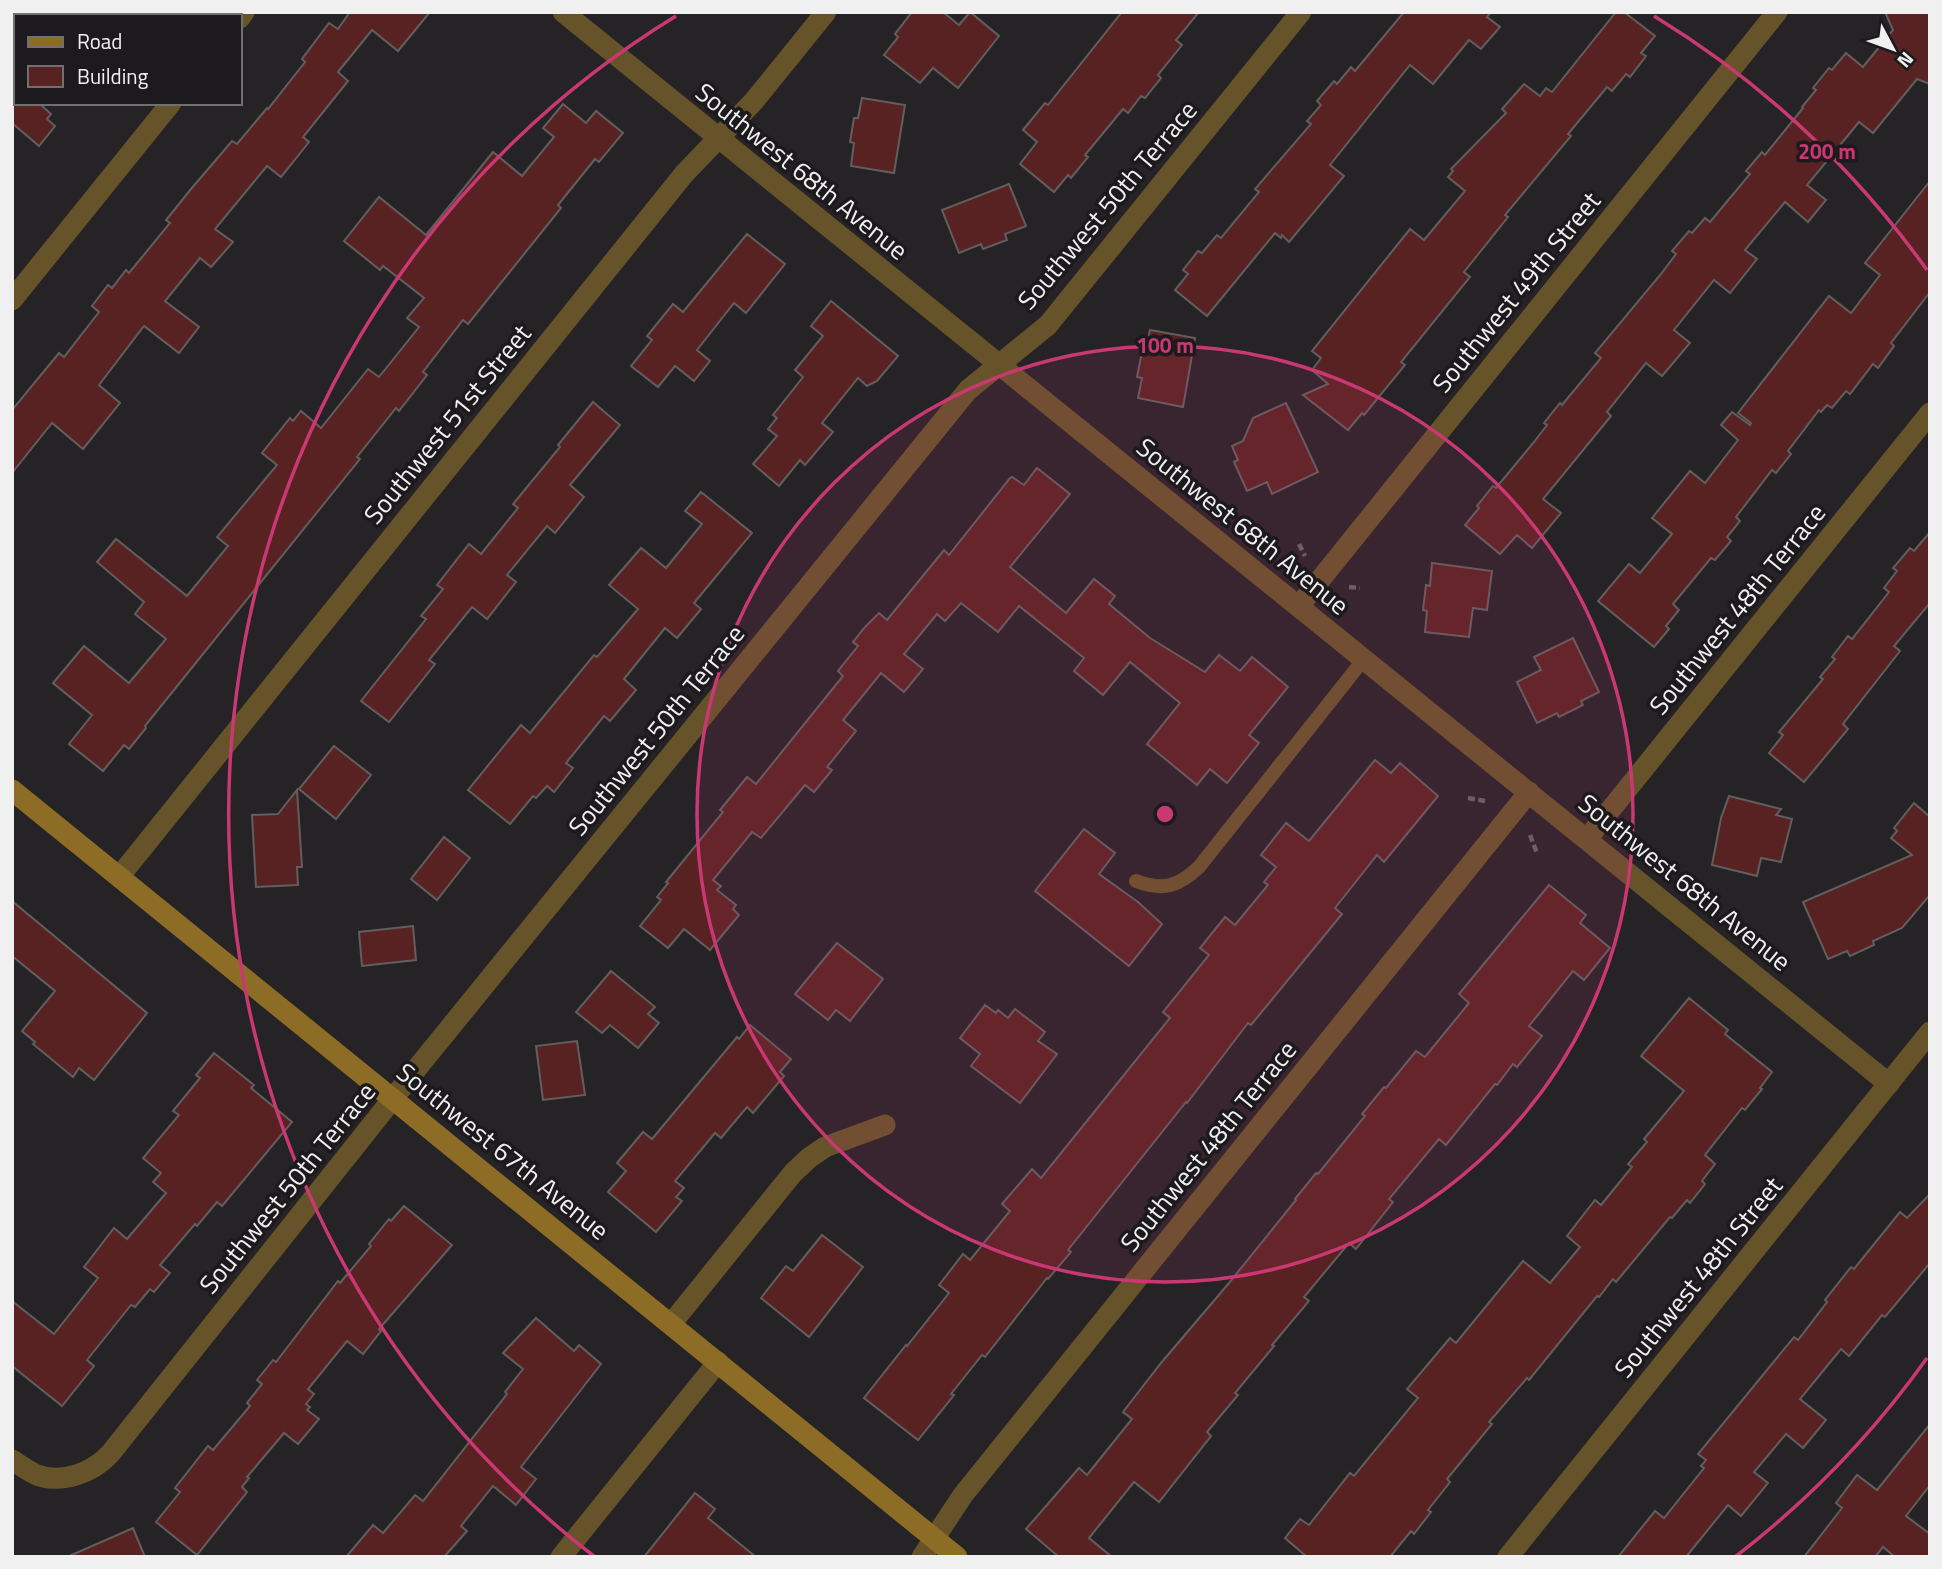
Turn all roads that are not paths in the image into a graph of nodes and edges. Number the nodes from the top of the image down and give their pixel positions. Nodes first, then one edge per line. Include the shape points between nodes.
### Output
1 (563, 12) edge
2 (826, 12) edge
3 (1301, 12) edge
4 (1777, 12) edge
5 (169, 105) edge
6 (719, 139) junction
7 (12, 300) edge
8 (999, 366) junction
9 (1930, 413) edge
10 (1299, 606) junction
11 (1364, 659) junction
12 (12, 790) edge
13 (1530, 792) junction
14 (1587, 839) junction
15 (119, 877) junction
16 (1136, 881) dead end
17 (1930, 1032) edge
18 (1889, 1084) junction
19 (394, 1099) junction
20 (885, 1125) dead end
21 (671, 1324) junction
22 (718, 1362) junction
23 (12, 1460) edge
24 (934, 1538) junction
25 (561, 1557) edge
26 (922, 1557) edge
27 (957, 1557) edge
28 (1508, 1557) edge

1 - 6 street, Southwest 68th Avenue
2 - 6 street, Southwest 51st Street
3 - 8 street, Southwest 50th Terrace via 1048,325
4 - 10 street, Southwest 49th Street
5 - 7 street
6 - 8 street, Southwest 68th Avenue
6 - 15 street, Southwest 51st Street via 675,184
8 - 10 street, Southwest 68th Avenue
8 - 19 street, Southwest 50th Terrace via 968,390
9 - 14 street, Southwest 48th Terrace
10 - 11 street, Southwest 68th Avenue
11 - 13 street, Southwest 68th Avenue
11 - 16 lane via 1199,867 1178,884 1151,887
12 - 15 main road, Southwest 67th Avenue
13 - 14 street, Southwest 68th Avenue
13 - 24 street, Southwest 48th Terrace via 963,1495
14 - 18 street, Southwest 68th Avenue
15 - 19 main road, Southwest 67th Avenue
17 - 18 street, Southwest 48th Street
18 - 28 street, Southwest 48th Street
19 - 21 main road, Southwest 67th Avenue
19 - 23 street, Southwest 50th Terrace via 110,1454 95,1467 58,1478 35,1474
20 - 21 street via 825,1147 793,1172
21 - 22 main road, Southwest 67th Avenue
22 - 24 main road, Southwest 67th Avenue
22 - 25 street
24 - 26 street
24 - 27 main road, Southwest 67th Avenue

